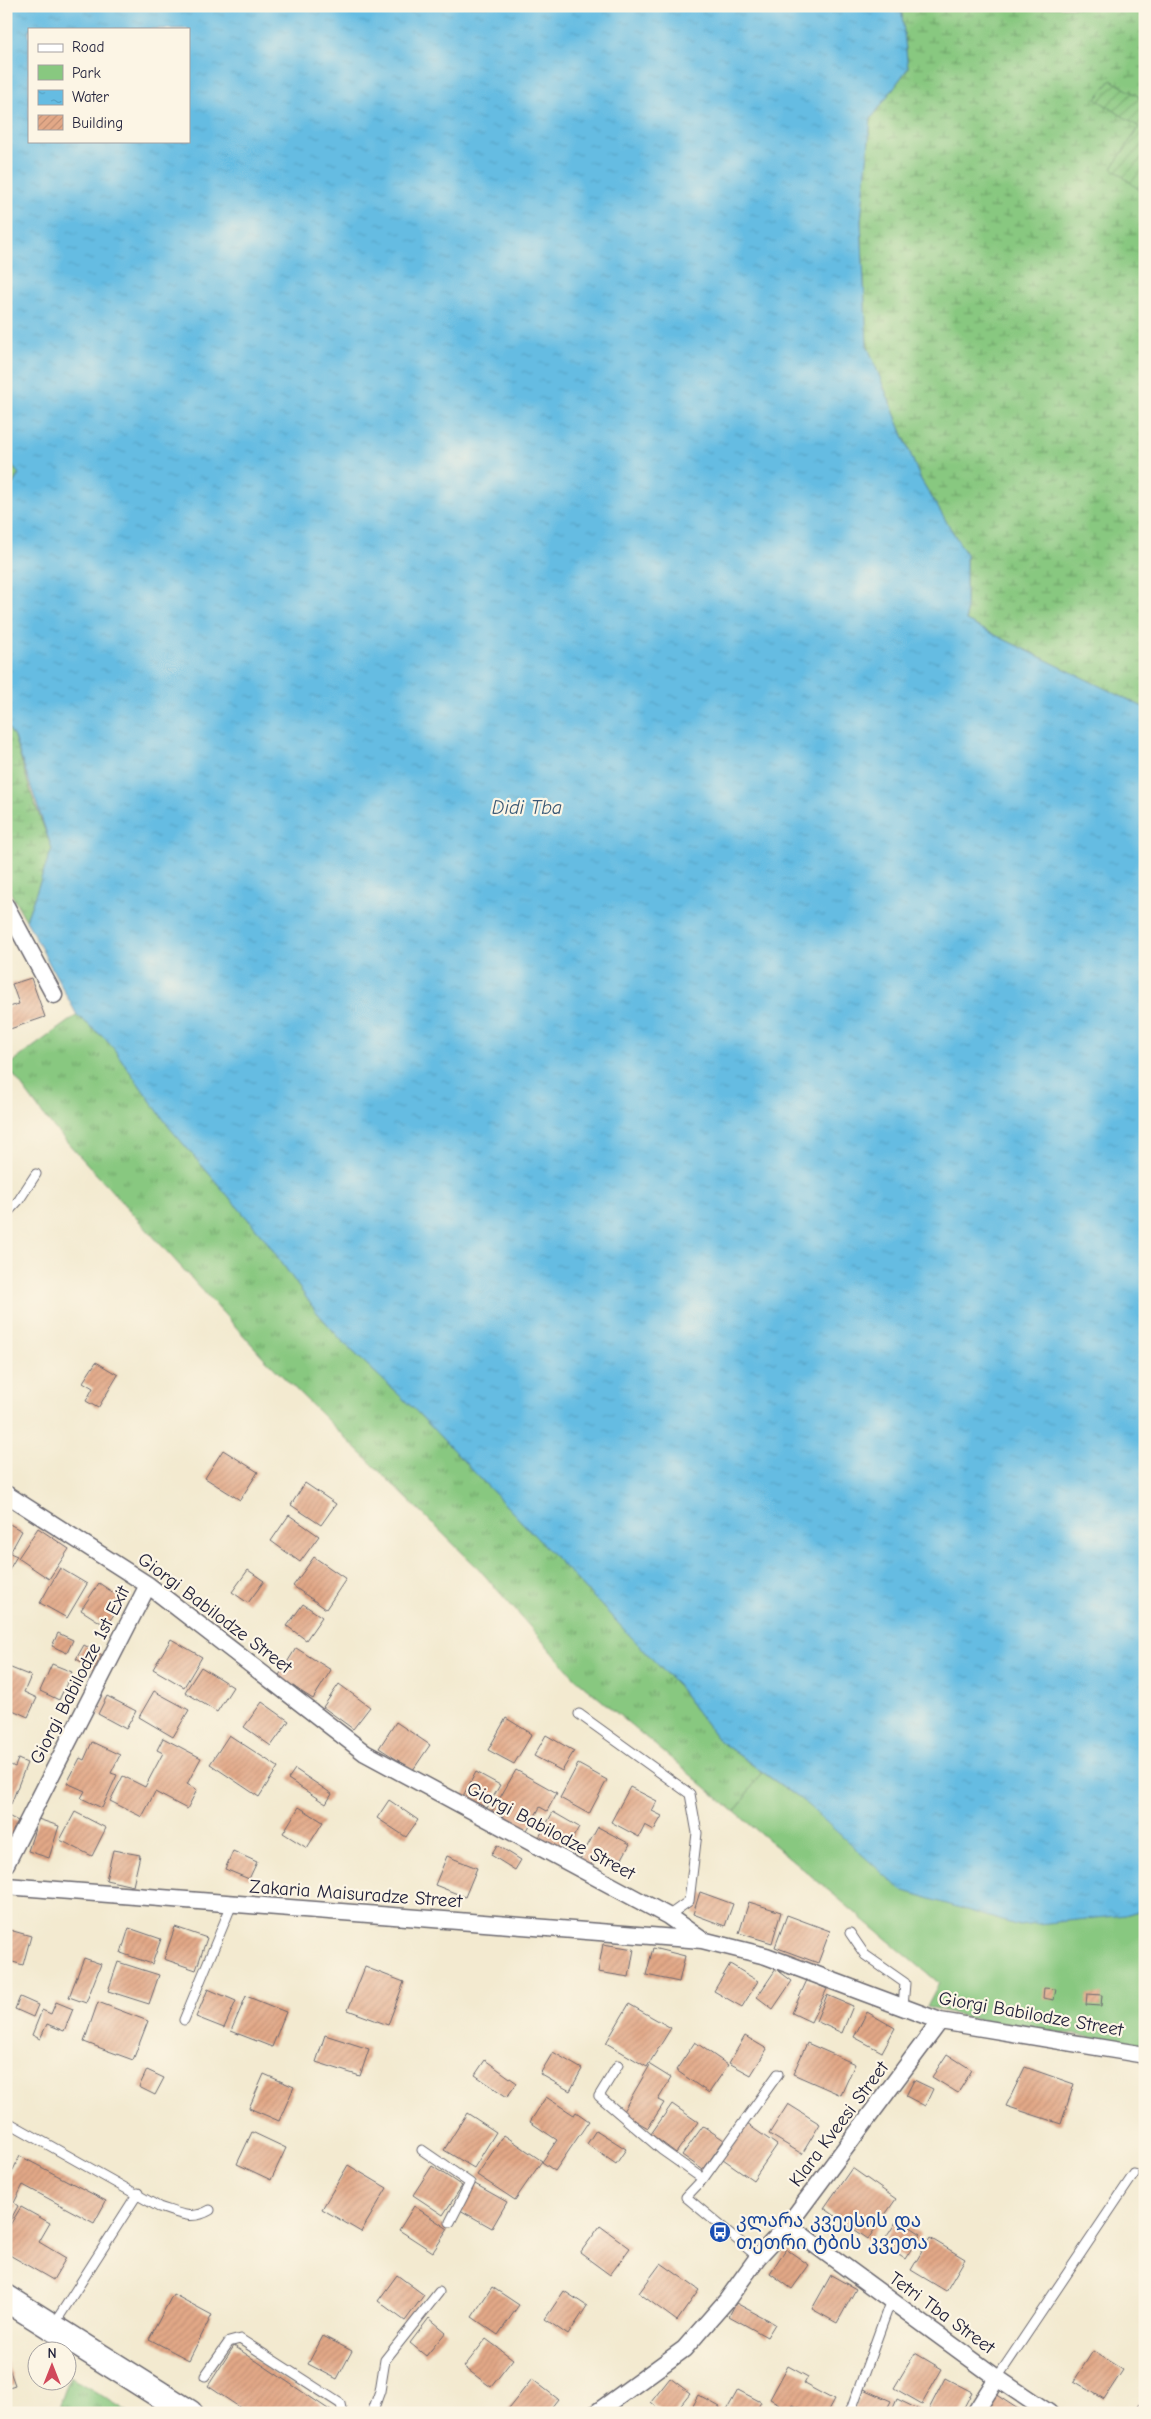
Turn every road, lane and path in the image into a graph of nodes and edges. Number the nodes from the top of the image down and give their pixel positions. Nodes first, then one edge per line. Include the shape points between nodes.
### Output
1 (6, 906) edge
2 (54, 995) dead end
3 (36, 1174) dead end
4 (6, 1214) edge
5 (6, 1494) edge
6 (148, 1585) junction
7 (579, 1714) dead end
8 (6, 1864) edge
9 (6, 1886) edge
10 (232, 1904) junction
11 (668, 1916) junction
12 (850, 1933) dead end
13 (702, 1940) junction
14 (903, 2008) junction
15 (184, 2020) dead end
16 (940, 2021) junction
17 (1145, 2055) edge
18 (618, 2065) dead end
19 (778, 2074) dead end
20 (6, 2122) edge
21 (422, 2150) dead end
22 (1134, 2174) dead end
23 (703, 2179) junction
24 (138, 2193) junction
25 (210, 2210) dead end
26 (450, 2222) dead end
27 (788, 2225) junction
28 (758, 2257) junction
29 (439, 2292) dead end
30 (6, 2298) edge
31 (891, 2300) junction
32 (52, 2327) junction
33 (205, 2376) dead end
34 (998, 2378) junction
35 (189, 2413) edge
36 (343, 2413) edge
37 (372, 2413) edge
38 (596, 2413) edge
39 (850, 2413) edge
40 (975, 2413) edge
41 (1050, 2413) edge

1 - 2 street
3 - 4 lane
5 - 6 street, Giorgi Babilodze Street
6 - 8 street, Giorgi Babilodze 1st Exit
6 - 11 street, Giorgi Babilodze Street via 366,1753
7 - 11 lane via 690,1794 697,1833 689,1901
9 - 10 street, Zakaria Maisuradze Street
10 - 13 street, Zakaria Maisuradze Street
10 - 15 lane
11 - 13 street, Giorgi Babilodze Street
12 - 14 lane via 865,1955 905,1983
13 - 14 street, Giorgi Babilodze Street via 766,1956
14 - 16 street, Giorgi Babilodze Street
16 - 17 street, Giorgi Babilodze Street
16 - 27 street, Klara Kveesi Street
18 - 23 lane via 599,2096 662,2150
19 - 23 lane
20 - 24 lane
21 - 26 lane via 470,2182
22 - 34 lane
23 - 28 lane via 686,2197
24 - 25 lane via 159,2207 180,2214 199,2216
24 - 32 lane
27 - 28 street, Klara Kveesi Street
27 - 31 street, Tetri Tba Street
28 - 38 street, Klara Kveesi Street via 727,2300 684,2349
29 - 37 lane via 385,2360 380,2391
30 - 32 main road
31 - 34 street, Tetri Tba Street
31 - 39 lane
32 - 35 main road
33 - 36 lane via 229,2342 240,2339 341,2404
34 - 40 street
34 - 41 street, Tetri Tba Street

